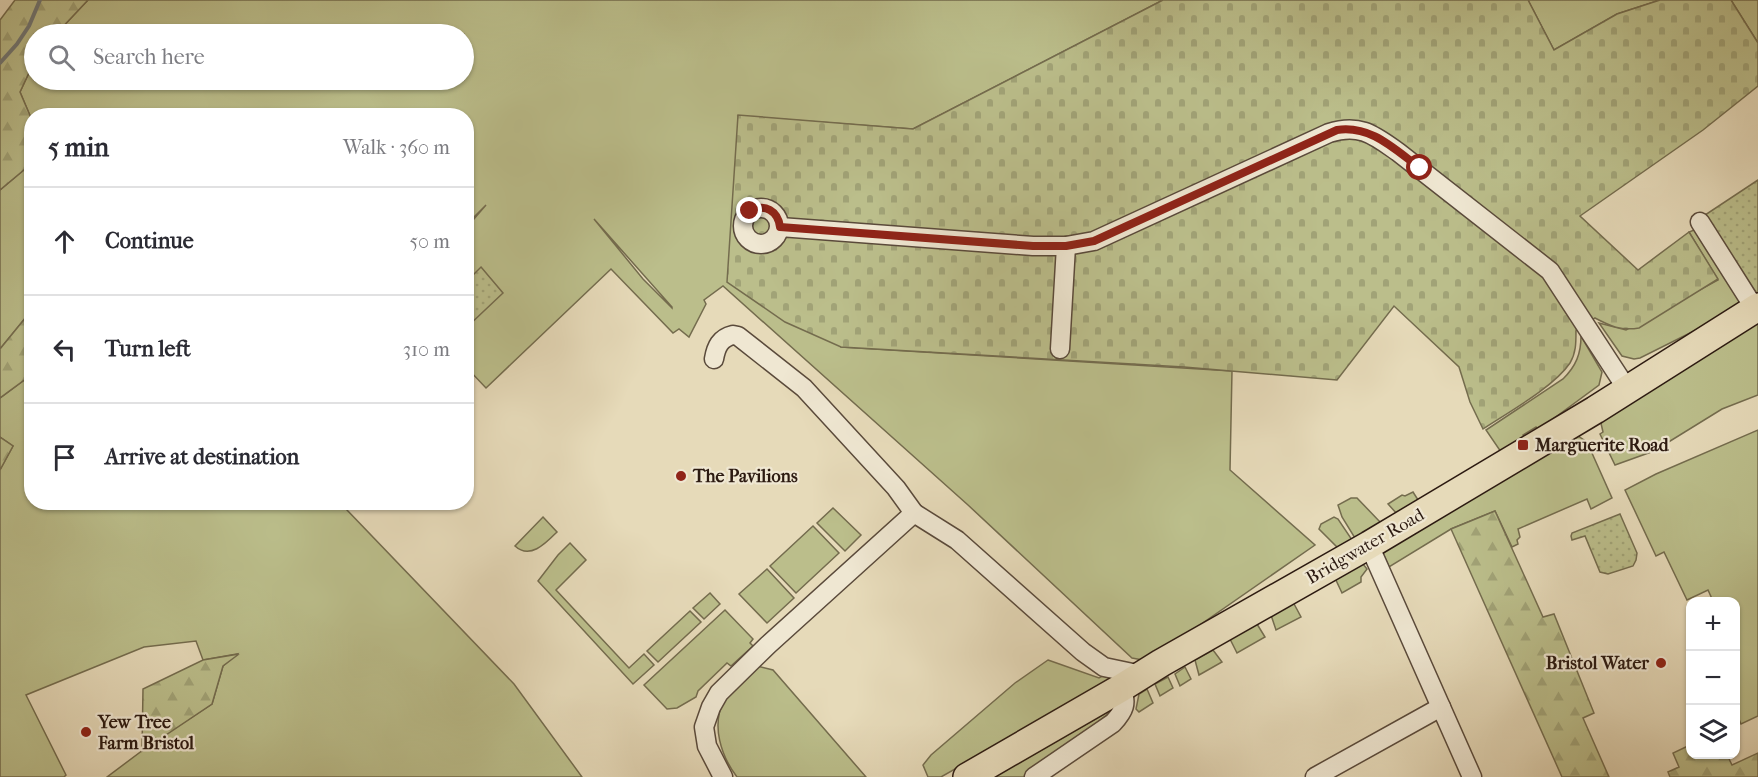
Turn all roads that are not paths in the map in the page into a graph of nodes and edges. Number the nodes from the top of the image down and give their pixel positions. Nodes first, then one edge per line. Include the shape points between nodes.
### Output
1 (1700, 222) dead end
2 (780, 227) dead end
3 (1066, 246) junction
4 (1757, 308) edge
5 (1059, 349) dead end
6 (714, 359) dead end
7 (1627, 389) junction
8 (914, 513) junction
9 (1369, 545) junction
10 (1132, 681) junction
11 (1441, 707) junction
12 (723, 777) edge
13 (967, 777) edge
14 (1034, 777) edge
15 (1315, 777) edge
16 (1472, 777) edge

1 - 4 street
2 - 3 street
3 - 5 street
3 - 7 street via 1094,241 1329,133 1361,130 1377,136 1550,271
4 - 7 highway, Bridgwater Road
6 - 8 street via 721,340 733,334 738,336 804,388 896,488
7 - 9 highway, Bridgwater Road
8 - 10 street via 957,540 1083,651
8 - 12 street via 719,693 704,727 707,746
9 - 10 highway, Bridgwater Road
9 - 11 street
10 - 13 highway, Bridgwater Road
10 - 14 street via 1122,712 1113,723
11 - 15 street
11 - 16 street

